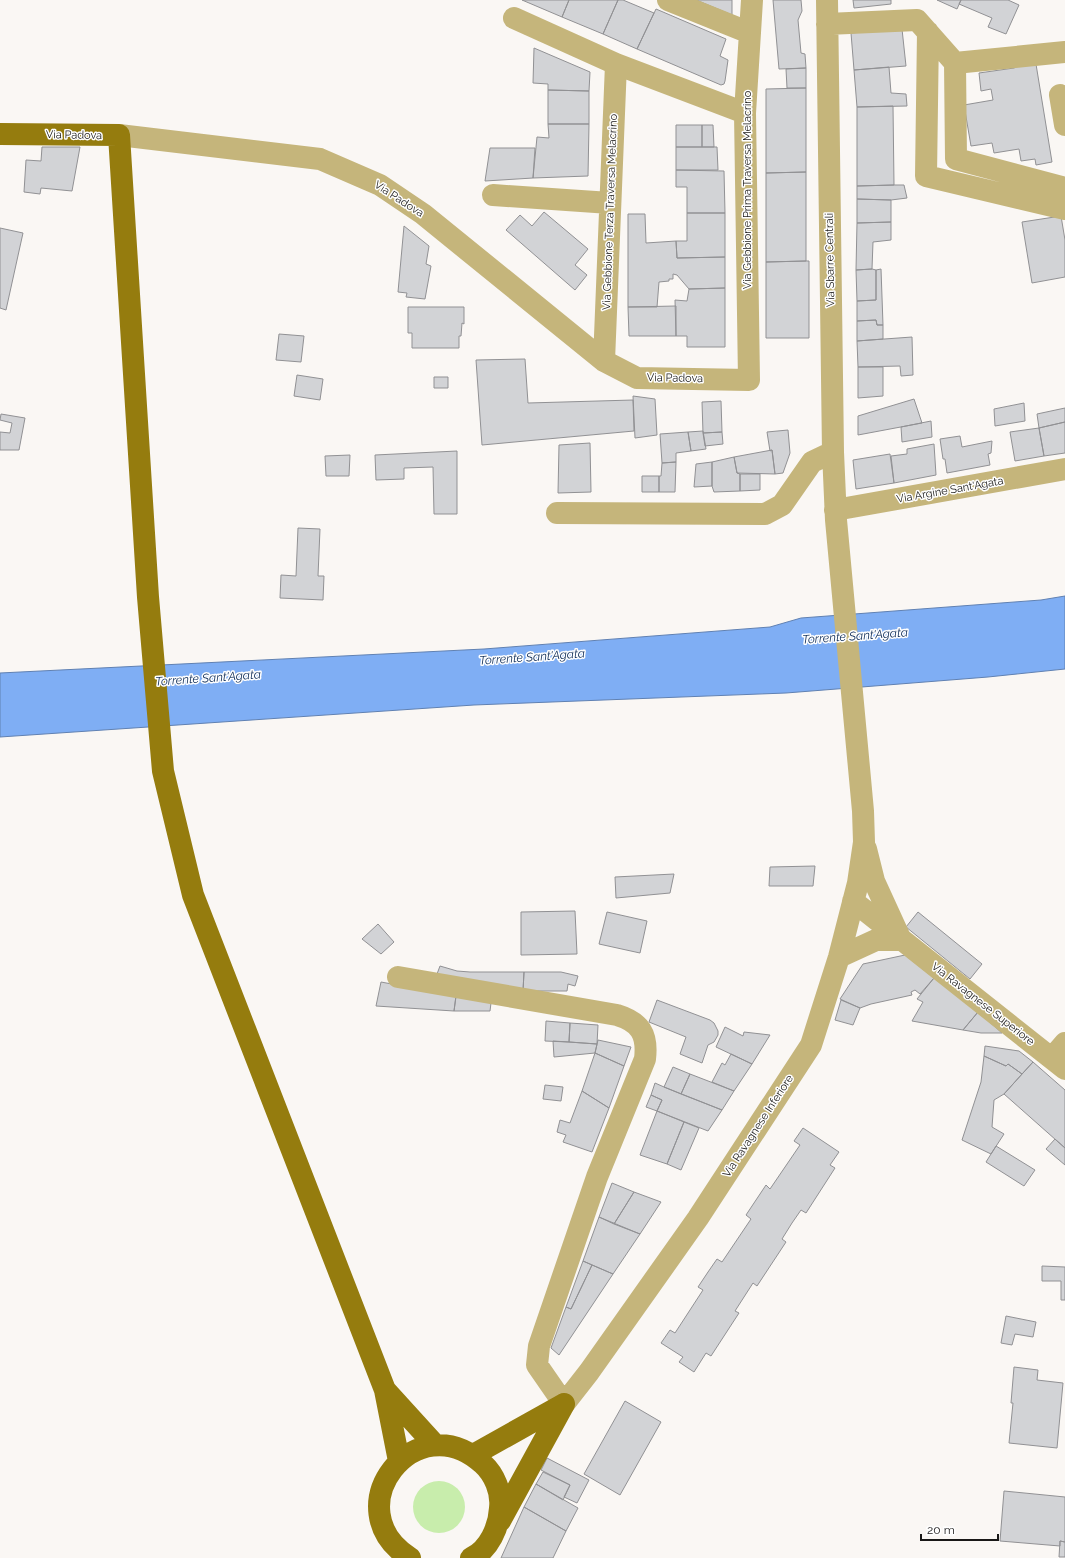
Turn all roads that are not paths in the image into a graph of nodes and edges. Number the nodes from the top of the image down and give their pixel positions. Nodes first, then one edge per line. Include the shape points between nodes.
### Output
1 (668, 0) edge
2 (752, 0) edge
3 (827, 0) edge
4 (514, 18) dead end
5 (827, 24) junction
6 (928, 32) junction
7 (750, 33) junction
8 (1065, 52) edge
9 (955, 63) junction
10 (616, 64) junction
11 (1060, 95) dead end
12 (745, 113) junction
13 (1065, 125) edge
14 (0, 134) edge
15 (118, 135) junction
16 (1065, 188) edge
17 (493, 195) dead end
18 (610, 203) junction
19 (1065, 209) edge
20 (604, 361) junction
21 (749, 380) joint
22 (832, 452) junction
23 (1065, 469) edge
24 (557, 513) dead end
25 (835, 515) junction
26 (863, 811) joint
27 (864, 842) junction
28 (853, 901) junction
29 (901, 940) junction
30 (839, 957) junction
31 (398, 977) dead end
32 (1061, 1057) edge
33 (385, 1390) junction
34 (564, 1404) junction
35 (435, 1445) junction
36 (473, 1455) junction
37 (399, 1461) junction
38 (489, 1542) edge
39 (410, 1558) edge
40 (471, 1558) edge

1 - 7 street
2 - 7 street, Via Gebbione Prima Traversa Melacrino
3 - 5 street, Via Sbarre Centrali
4 - 10 street
5 - 6 street via 917,20
5 - 22 street, Via Sbarre Centrali
6 - 9 street
6 - 19 street via 926,176
7 - 12 street, Via Gebbione Prima Traversa Melacrino
8 - 9 street
9 - 16 street via 956,159
10 - 12 street
10 - 18 street, Via Gebbione Terza Traversa Melacrino
11 - 13 street
12 - 21 street, Via Gebbione Prima Traversa Melacrino
14 - 15 main road, Via Padova
15 - 20 street, Via Padova via 320,159 380,185 423,214
15 - 33 main road via 148,597 163,771 192,895
17 - 18 street
18 - 20 street, Via Gebbione Terza Traversa Melacrino
20 - 21 street, Via Padova via 637,378
22 - 24 street via 812,462 782,505 765,514
22 - 25 street, Via Sbarre Centrali
23 - 25 street, Via Argine Sant'Agata
25 - 26 street, Via Sbarre Centrali
26 - 27 street, Via Ravagnese Inferiore
27 - 28 street, Via Ravagnese Inferiore
27 - 29 street via 874,881
28 - 29 street, Via Ravagnese Superiore
28 - 30 street, Via Ravagnese Inferiore
29 - 30 street via 876,940
29 - 32 street, Via Ravagnese Superiore
30 - 34 street, Via Ravagnese Inferiore via 810,1045 698,1218
31 - 34 street via 617,1015 628,1018 644,1035 645,1058 597,1177 539,1346 537,1365
33 - 35 main road
33 - 37 main road
34 - 36 main road
34 - 38 main road
35 - 36 main road via 455,1447
35 - 37 main road via 416,1450
36 - 38 main road via 488,1469 498,1486 501,1506
37 - 39 main road via 386,1476 380,1495 380,1515 386,1534 398,1550
38 - 40 main road

